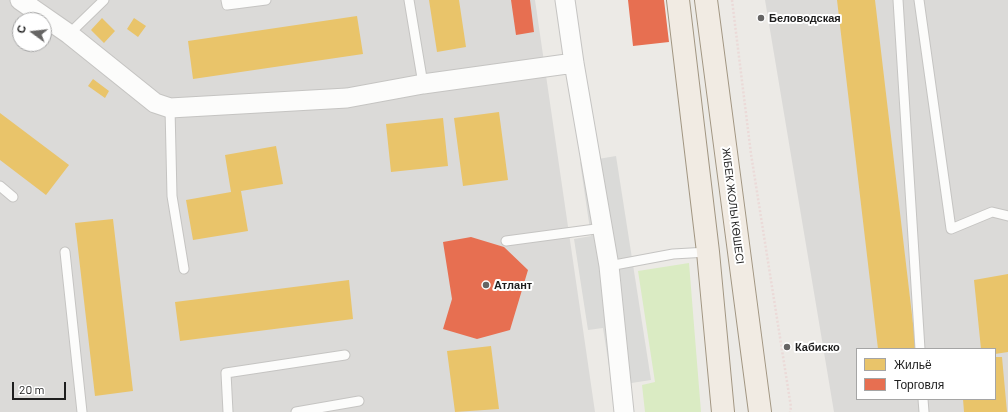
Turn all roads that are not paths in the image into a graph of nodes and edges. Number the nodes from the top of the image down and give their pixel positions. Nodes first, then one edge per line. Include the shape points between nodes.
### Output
1 (20, 0) edge
2 (104, 0) edge
3 (226, 0) edge
4 (266, 0) edge
5 (409, 0) edge
6 (565, 0) edge
7 (678, 0) edge
8 (706, 0) edge
9 (898, 0) edge
10 (919, 0) edge
11 (69, 34) junction
12 (574, 63) junction
13 (423, 84) junction
14 (170, 108) junction
15 (0, 186) edge
16 (13, 197) dead end
17 (1008, 216) edge
18 (603, 228) junction
19 (506, 242) dead end
20 (65, 252) dead end
21 (708, 252) junction
22 (609, 266) junction
23 (184, 269) dead end
24 (920, 348) edge
25 (345, 355) dead end
26 (721, 386) junction
27 (923, 400) edge
28 (359, 401) dead end
29 (82, 412) edge
30 (228, 412) edge
31 (296, 412) edge
32 (624, 412) edge
33 (714, 412) edge
34 (723, 412) edge
35 (760, 412) edge
36 (924, 412) edge

1 - 11 street
2 - 11 lane
3 - 4 lane via 227,6
5 - 13 lane
6 - 12 street
7 - 21 main road
8 - 35 main road, ЖІБЕК ЖОЛЫ КӨШЕСІ
9 - 24 lane
10 - 17 lane via 952,229 992,212
11 - 14 street via 155,103
12 - 13 street
12 - 18 street
13 - 14 street via 347,98
14 - 23 lane via 172,196
15 - 16 lane
18 - 19 lane
18 - 22 street
20 - 29 lane
21 - 22 lane via 673,254
21 - 26 main road
22 - 32 street
25 - 30 lane via 226,373
26 - 33 main road
26 - 34 main road
27 - 36 lane
28 - 31 lane

